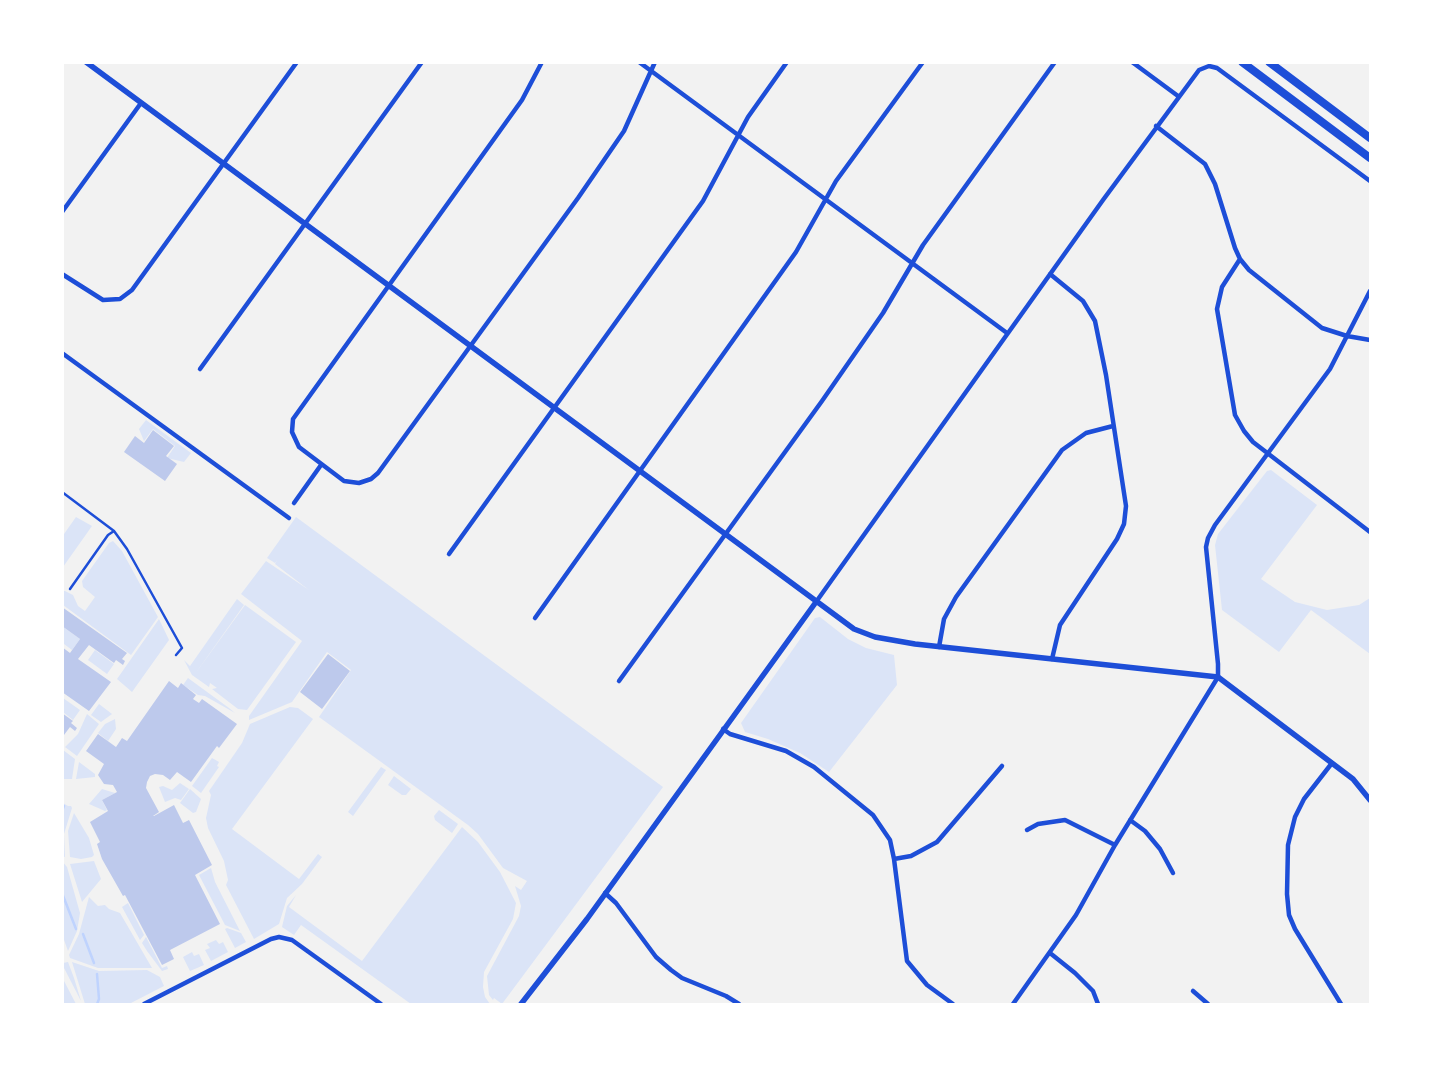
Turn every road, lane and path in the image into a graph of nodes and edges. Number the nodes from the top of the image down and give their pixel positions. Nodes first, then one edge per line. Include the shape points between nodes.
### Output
1 (86, 62) edge
2 (298, 62) edge
3 (422, 62) edge
4 (542, 62) edge
5 (639, 62) edge
6 (655, 62) edge
7 (787, 62) edge
8 (923, 62) edge
9 (1055, 62) edge
10 (1132, 62) edge
11 (1242, 62) edge
12 (1269, 62) edge
13 (651, 71) junction
14 (1178, 96) junction
15 (141, 103) junction
16 (1156, 126) junction
17 (738, 135) junction
18 (1370, 138) edge
19 (1370, 158) edge
20 (224, 164) junction
21 (1370, 181) edge
22 (825, 199) junction
23 (62, 212) edge
24 (305, 225) junction
25 (1240, 259) junction
26 (912, 263) junction
27 (62, 274) edge
28 (1050, 274) junction
29 (388, 286) junction
30 (1370, 291) edge
31 (1007, 333) junction
32 (1347, 336) junction
33 (1370, 340) edge
34 (470, 345) junction
35 (62, 353) edge
36 (200, 369) dead end
37 (554, 408) junction
38 (1113, 426) junction
39 (1269, 453) junction
40 (321, 465) junction
41 (640, 472) junction
42 (62, 492) edge
43 (294, 502) dead end
44 (289, 518) dead end
45 (114, 531) junction
46 (1370, 532) edge
47 (725, 534) junction
48 (449, 554) dead end
49 (70, 588) dead end
50 (816, 602) junction
51 (536, 618) dead end
52 (940, 647) junction
53 (176, 656) dead end
54 (1052, 659) junction
55 (1218, 678) junction
56 (620, 681) dead end
57 (723, 729) junction
58 (1332, 763) junction
59 (1002, 766) dead end
60 (1370, 800) edge
61 (1130, 820) junction
62 (1027, 830) dead end
63 (1115, 845) junction
64 (894, 859) junction
65 (1173, 873) dead end
66 (605, 893) junction
67 (1050, 953) junction
68 (1193, 991) dead end
69 (144, 1004) edge
70 (381, 1004) edge
71 (521, 1004) edge
72 (739, 1004) edge
73 (953, 1004) edge
74 (1013, 1004) edge
75 (1098, 1004) edge
76 (1208, 1004) edge
77 (1341, 1004) edge

1 - 15 street
2 - 20 street
3 - 24 street
4 - 29 street via 522,100
5 - 13 street
6 - 13 street
7 - 17 street
8 - 22 street
9 - 26 street
10 - 14 street
11 - 19 highway
12 - 18 highway
13 - 17 street
13 - 34 street via 624,131
14 - 16 street
14 - 21 street via 1199,70 1214,66
15 - 20 street
15 - 23 street
16 - 25 street via 1196,155 1212,175
16 - 28 street
17 - 22 street
17 - 37 street via 703,201
20 - 24 street
20 - 27 street via 125,296 103,300
22 - 26 street
22 - 41 street via 796,252
24 - 29 street
24 - 36 street
25 - 32 street via 1308,319 1322,328
25 - 39 street via 1220,293 1218,320 1235,415 1247,436
26 - 31 street
26 - 47 street via 883,313
28 - 31 street
28 - 38 street via 1083,301 1095,321
29 - 34 street
29 - 40 street via 293,420 294,442
30 - 32 street
31 - 50 street
32 - 33 street
32 - 39 street via 1330,369
34 - 37 street
34 - 40 street via 378,473 359,483 344,481
35 - 44 street
37 - 41 street
37 - 48 street
38 - 52 street via 1086,433 1062,450 956,597 944,619
38 - 54 street via 1126,497 1124,524 1115,543 1066,612 1058,630
39 - 46 street
39 - 55 street via 1208,538 1206,547
40 - 43 street
41 - 47 street
41 - 51 street
42 - 45 lane
45 - 49 lane
45 - 53 lane via 182,648
47 - 50 street
47 - 56 street
50 - 52 street via 863,634
50 - 57 street
52 - 54 street
54 - 55 street
55 - 58 street
55 - 61 street
57 - 64 street via 786,751 831,778 879,822 890,840
57 - 66 street
58 - 60 street via 1353,779
58 - 77 street via 1304,799 1295,817 1288,845 1287,894 1289,915 1295,928
59 - 64 street via 937,842 911,856
61 - 63 street
61 - 65 street via 1145,831 1160,849
62 - 63 street via 1038,824 1065,820
63 - 67 street via 1076,915
64 - 73 street via 908,961 926,985
66 - 71 street
66 - 72 street via 656,957 682,978
67 - 74 street
67 - 75 street via 1093,991
68 - 76 street
69 - 70 street via 279,937 292,940

